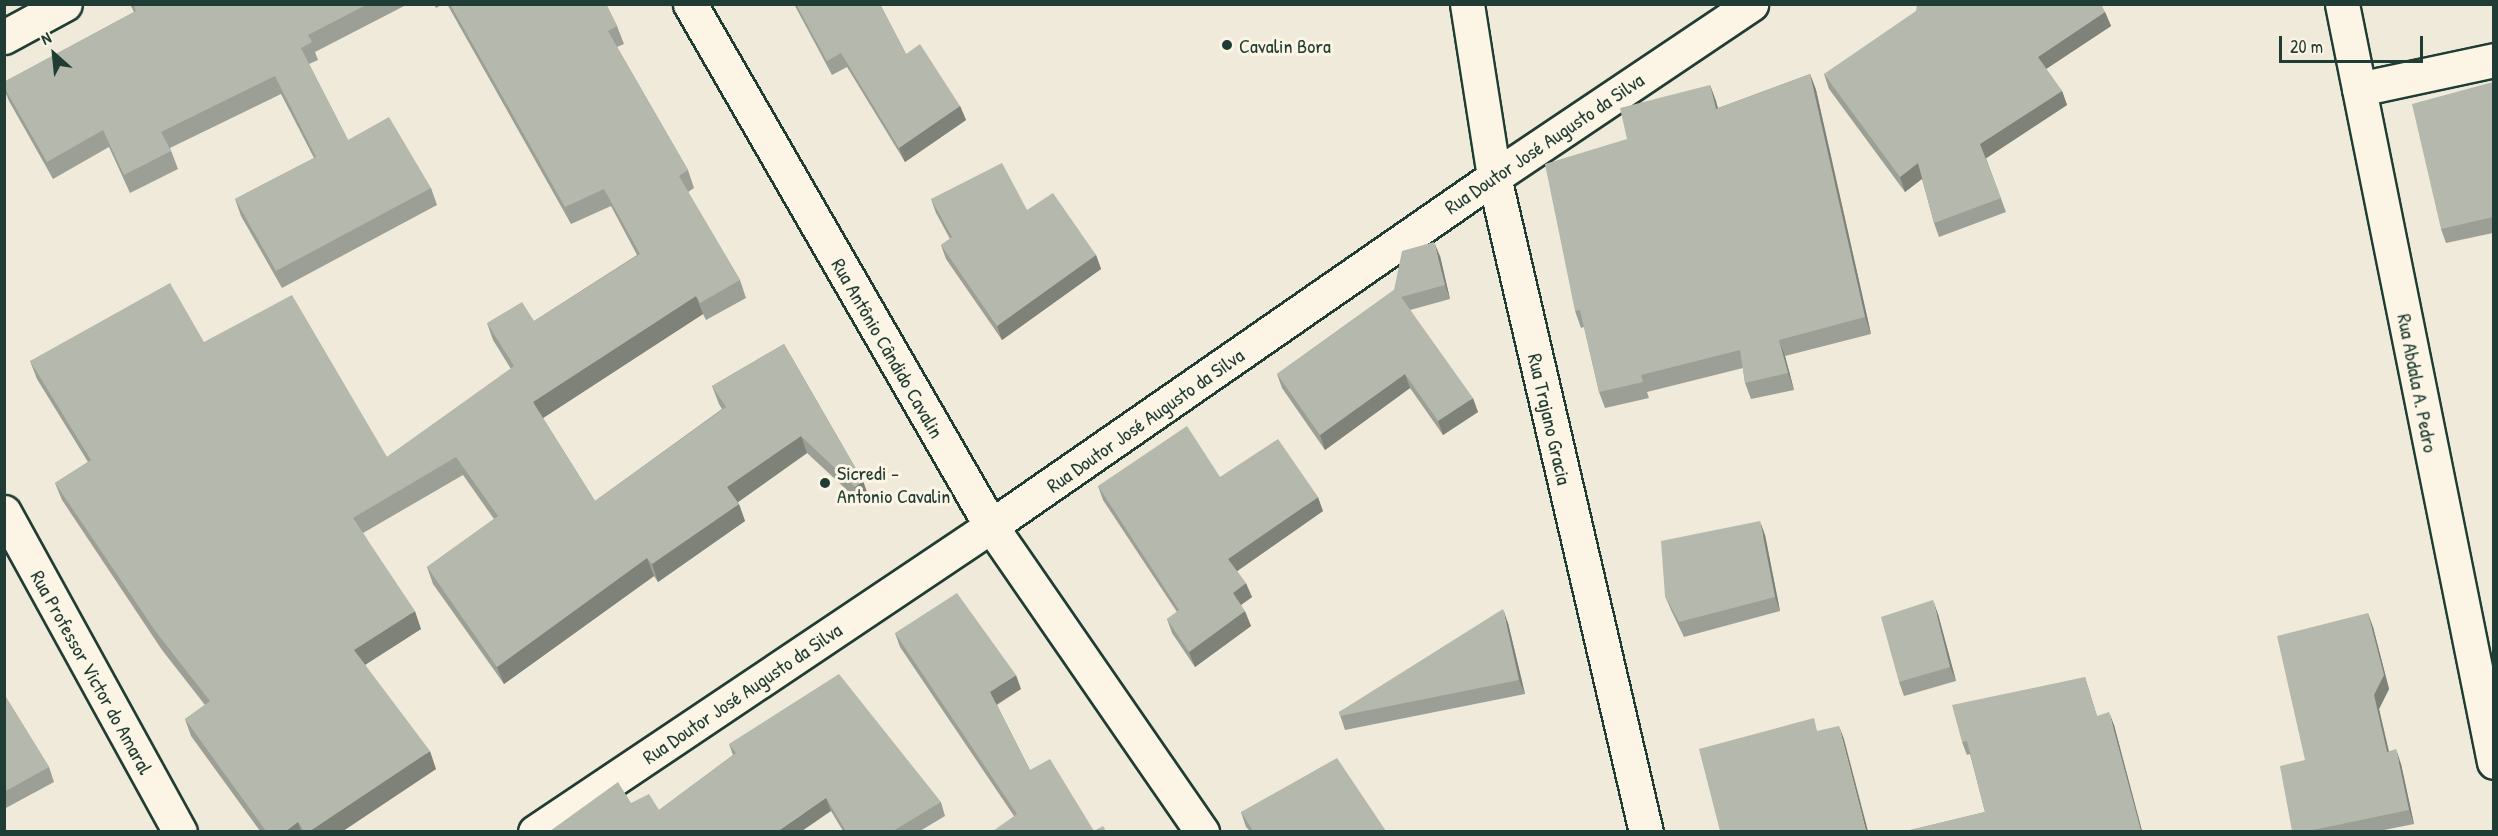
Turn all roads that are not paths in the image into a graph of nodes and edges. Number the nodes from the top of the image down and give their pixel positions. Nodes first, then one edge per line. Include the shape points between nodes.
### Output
1 (65, 4) edge
2 (690, 4) edge
3 (1467, 4) edge
4 (1751, 4) edge
5 (2342, 4) edge
6 (4, 37) edge
7 (2493, 60) edge
8 (2359, 89) junction
9 (1494, 177) junction
10 (4, 512) edge
11 (991, 526) junction
12 (2493, 762) edge
13 (180, 831) edge
14 (536, 831) edge
15 (1202, 831) edge
16 (1646, 831) edge

1 - 6 street
2 - 11 street, Rua Antônio Cândido Cavalin
3 - 9 street, Rua Trajano Gracia
4 - 9 street, Rua Doutor José Augusto da Silva
5 - 8 street, Rua Abdala A. Pedro
7 - 8 street
8 - 12 street, Rua Abdala A. Pedro
9 - 11 street, Rua Doutor José Augusto da Silva
9 - 16 street, Rua Trajano Gracia
10 - 13 street, Rua Professor Victor do Amaral
11 - 14 street, Rua Doutor José Augusto da Silva
11 - 15 street, Rua Antônio Cândido Cavalin

